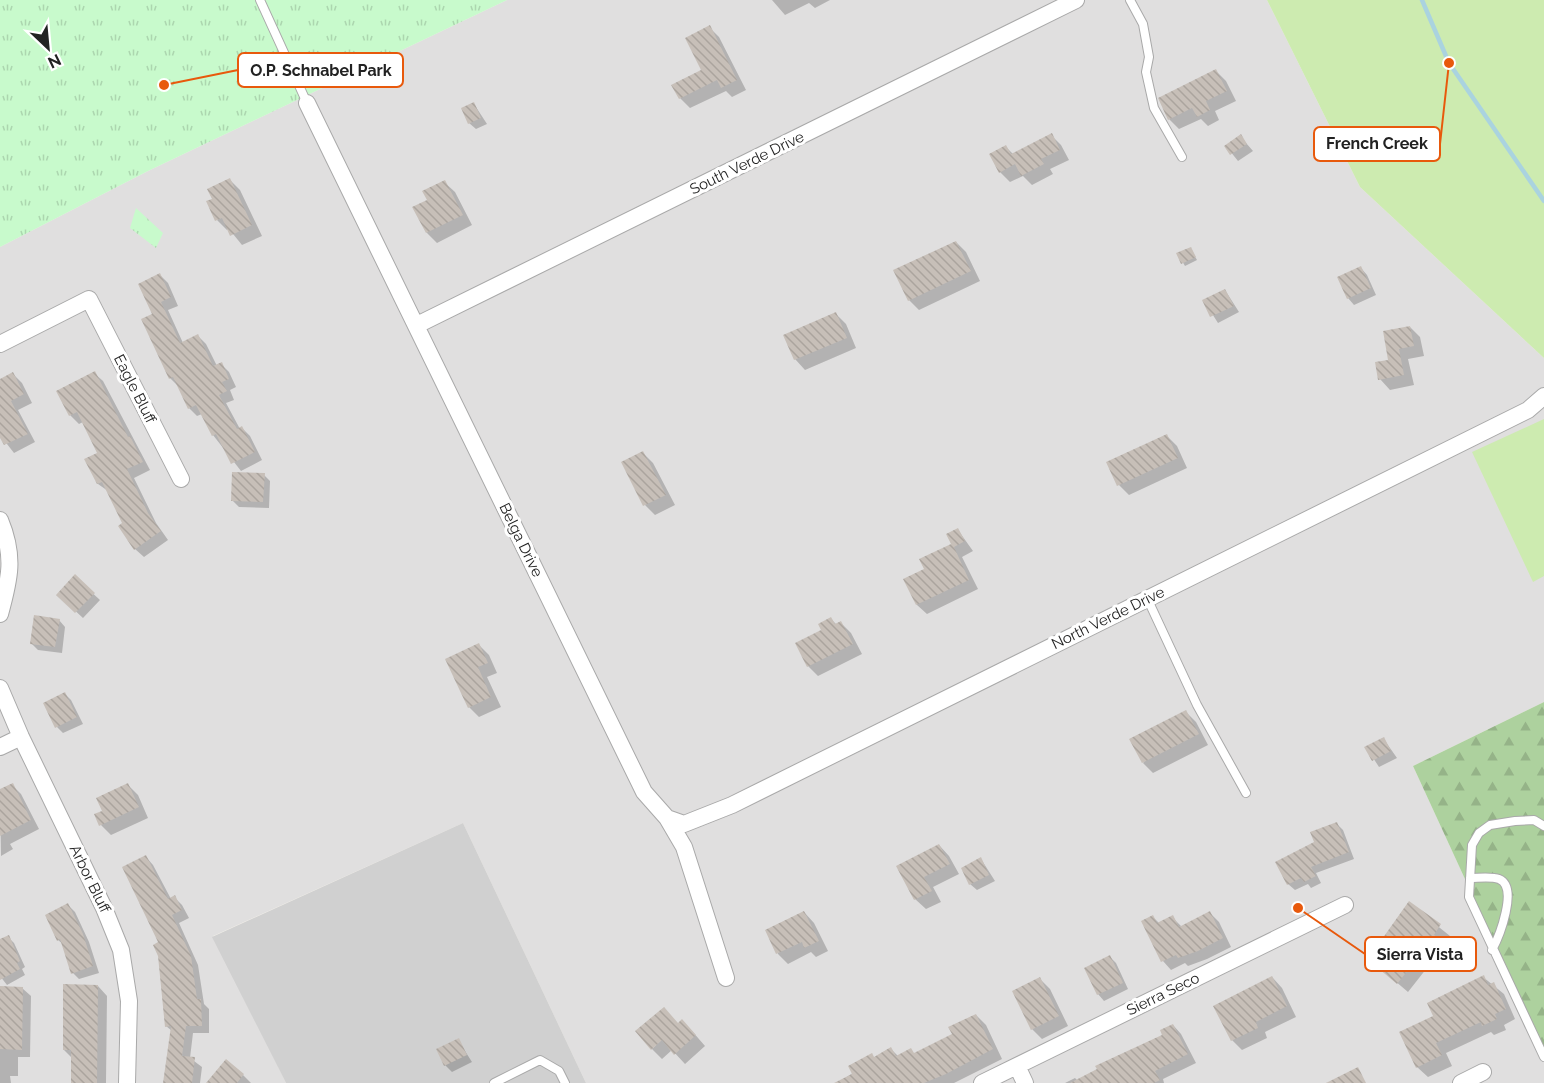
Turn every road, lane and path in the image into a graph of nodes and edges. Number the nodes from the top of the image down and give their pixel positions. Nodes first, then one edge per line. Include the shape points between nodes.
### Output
1 (260, 0) edge
2 (1076, 0) edge
3 (1131, 0) edge
4 (308, 103) joint
5 (1182, 157) dead end
6 (417, 325) junction
7 (0, 344) edge
8 (1544, 396) edge
9 (181, 479) dead end
10 (0, 520) edge
11 (6, 563) edge
12 (1147, 598) junction
13 (0, 614) edge
14 (0, 688) edge
15 (21, 737) junction
16 (0, 747) edge
17 (1246, 793) dead end
18 (667, 818) junction
19 (1544, 826) edge
20 (1470, 878) junction
21 (1345, 905) dead end
22 (1492, 950) junction
23 (726, 978) dead end
24 (1544, 1057) edge
25 (1017, 1066) junction
26 (1483, 1072) dead end
27 (127, 1083) edge
28 (494, 1083) edge
29 (565, 1083) edge
30 (982, 1083) edge
31 (1025, 1083) edge
32 (1461, 1083) edge

1 - 4 lane
2 - 6 street, South Verde Drive
3 - 5 lane via 1143,24 1149,57 1146,72 1154,108
4 - 6 street, Belga Drive
6 - 18 street, Belga Drive via 644,792
7 - 9 street, Eagle Bluff via 89,299
8 - 12 street, North Verde Drive via 1528,410
10 - 11 street via 8,538
11 - 13 street
12 - 17 lane via 1197,705
12 - 18 street, North Verde Drive via 732,804 684,824
14 - 15 street, Arbor Bluff
15 - 16 street
15 - 27 street, Arbor Bluff via 121,950 129,1001
18 - 23 street, Belga Drive via 684,847
19 - 20 lane via 1534,820 1490,825 1472,845
20 - 22 lane via 1471,906
20 - 22 lane via 1498,878 1505,884 1508,895 1504,916
21 - 25 street, Sierra Seco
22 - 24 lane
25 - 30 street, Sierra Seco
25 - 31 street
26 - 32 street
28 - 29 lane via 540,1060 559,1071

